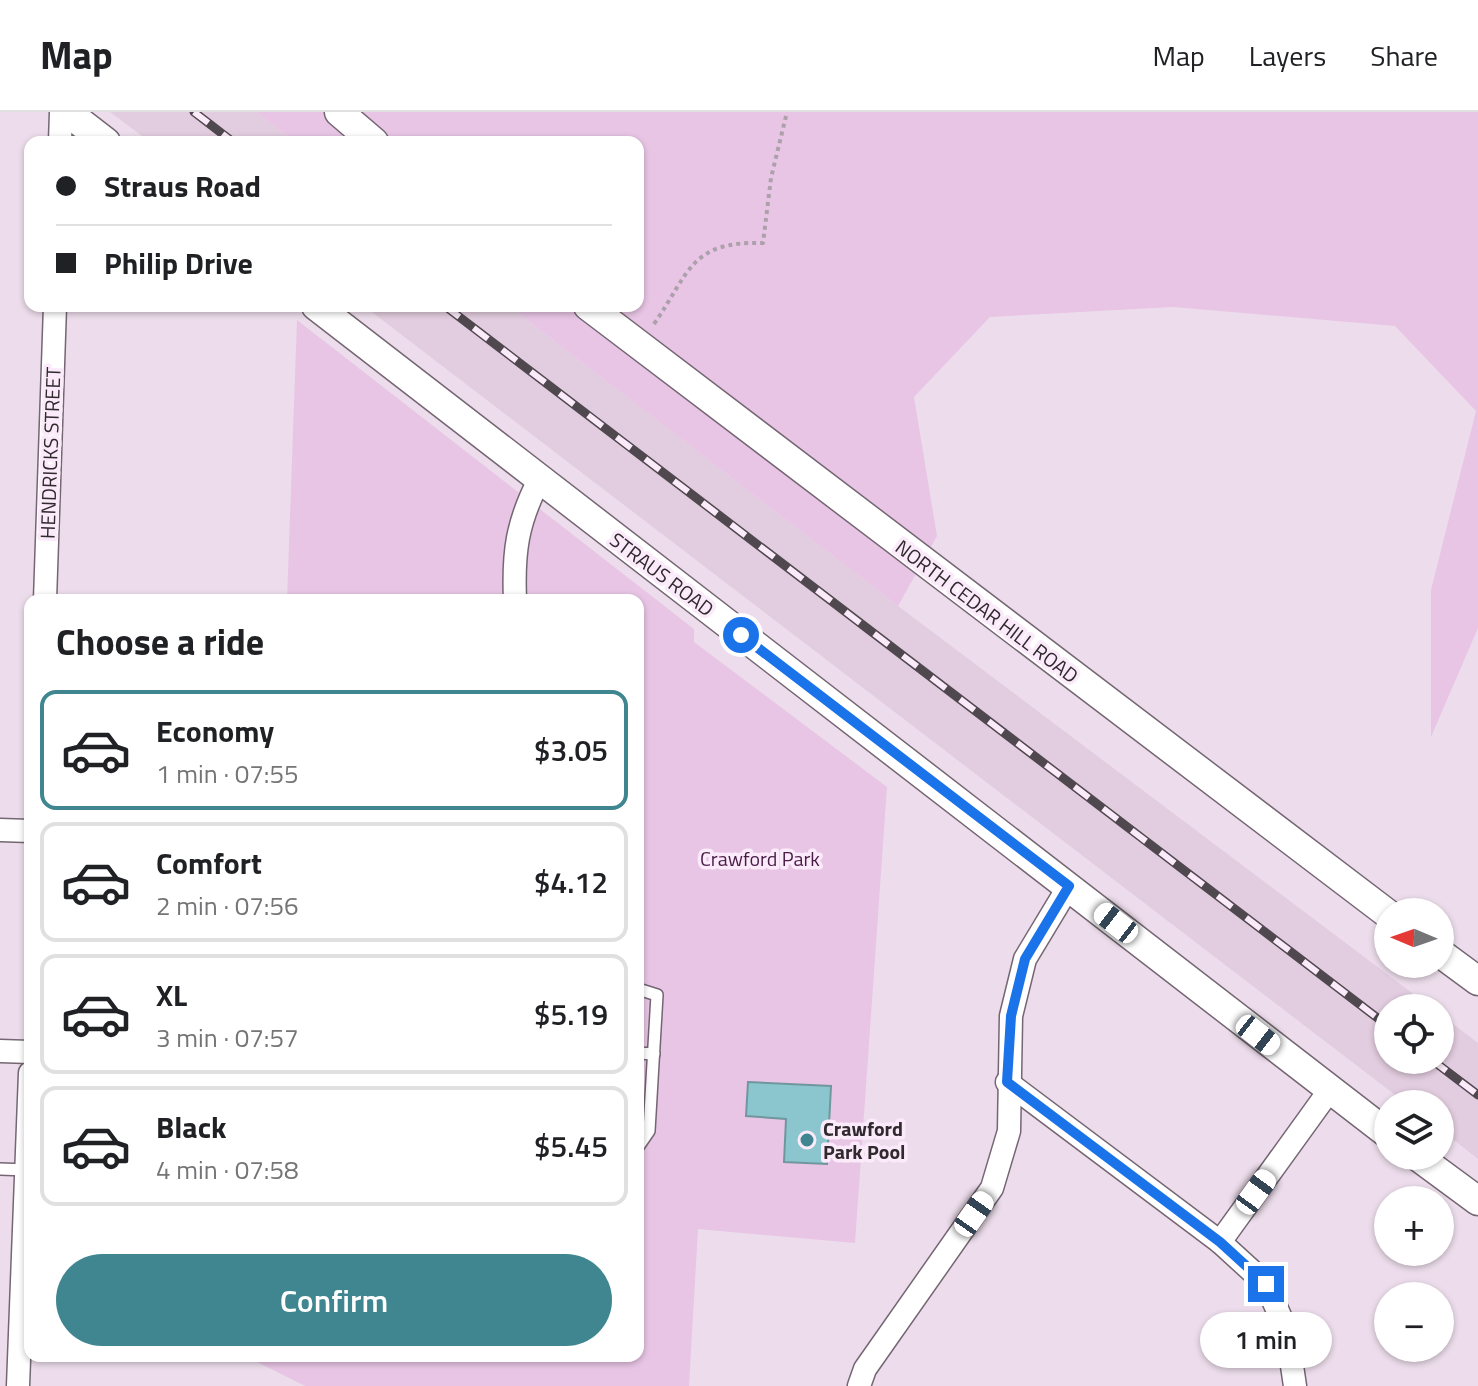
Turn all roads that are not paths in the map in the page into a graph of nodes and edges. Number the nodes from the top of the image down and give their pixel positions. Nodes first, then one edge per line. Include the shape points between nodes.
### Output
1 (64, 112) edge
2 (339, 112) edge
3 (61, 136) edge
4 (98, 136) edge
5 (367, 136) edge
6 (55, 312) edge
7 (324, 312) edge
8 (596, 312) edge
9 (539, 480) junction
10 (45, 594) edge
11 (515, 594) edge
12 (0, 830) edge
13 (24, 831) edge
14 (1069, 886) junction
15 (1374, 903) edge
16 (1454, 963) edge
17 (1478, 981) edge
18 (644, 991) edge
19 (0, 1051) edge
20 (24, 1052) edge
21 (644, 1053) edge
22 (654, 1054) junction
23 (1007, 1082) junction
24 (1329, 1091) junction
25 (1374, 1124) edge
26 (644, 1138) edge
27 (0, 1169) edge
28 (24, 1170) edge
29 (1436, 1170) edge
30 (1478, 1201) edge
31 (1220, 1242) junction
32 (24, 1290) edge
33 (18, 1386) edge
34 (859, 1386) edge
35 (1295, 1386) edge

1 - 3 street
1 - 4 street
2 - 5 street
6 - 10 street, HENDRICKS STREET
7 - 9 street, STRAUS ROAD
8 - 15 street, NORTH CEDAR HILL ROAD
9 - 11 street via 522,515 513,560
9 - 14 street, STRAUS ROAD
12 - 13 street
14 - 23 street via 1025,959 1011,1016
14 - 24 street, STRAUS ROAD
16 - 17 street
18 - 22 lane via 657,995
19 - 20 street
21 - 22 lane
22 - 26 lane via 649,1131
23 - 31 street
23 - 34 street via 1009,1131 992,1188 865,1369
24 - 25 street, STRAUS ROAD
24 - 31 street
27 - 28 lane
29 - 30 street
31 - 35 street via 1266,1284 1287,1332
32 - 33 street

